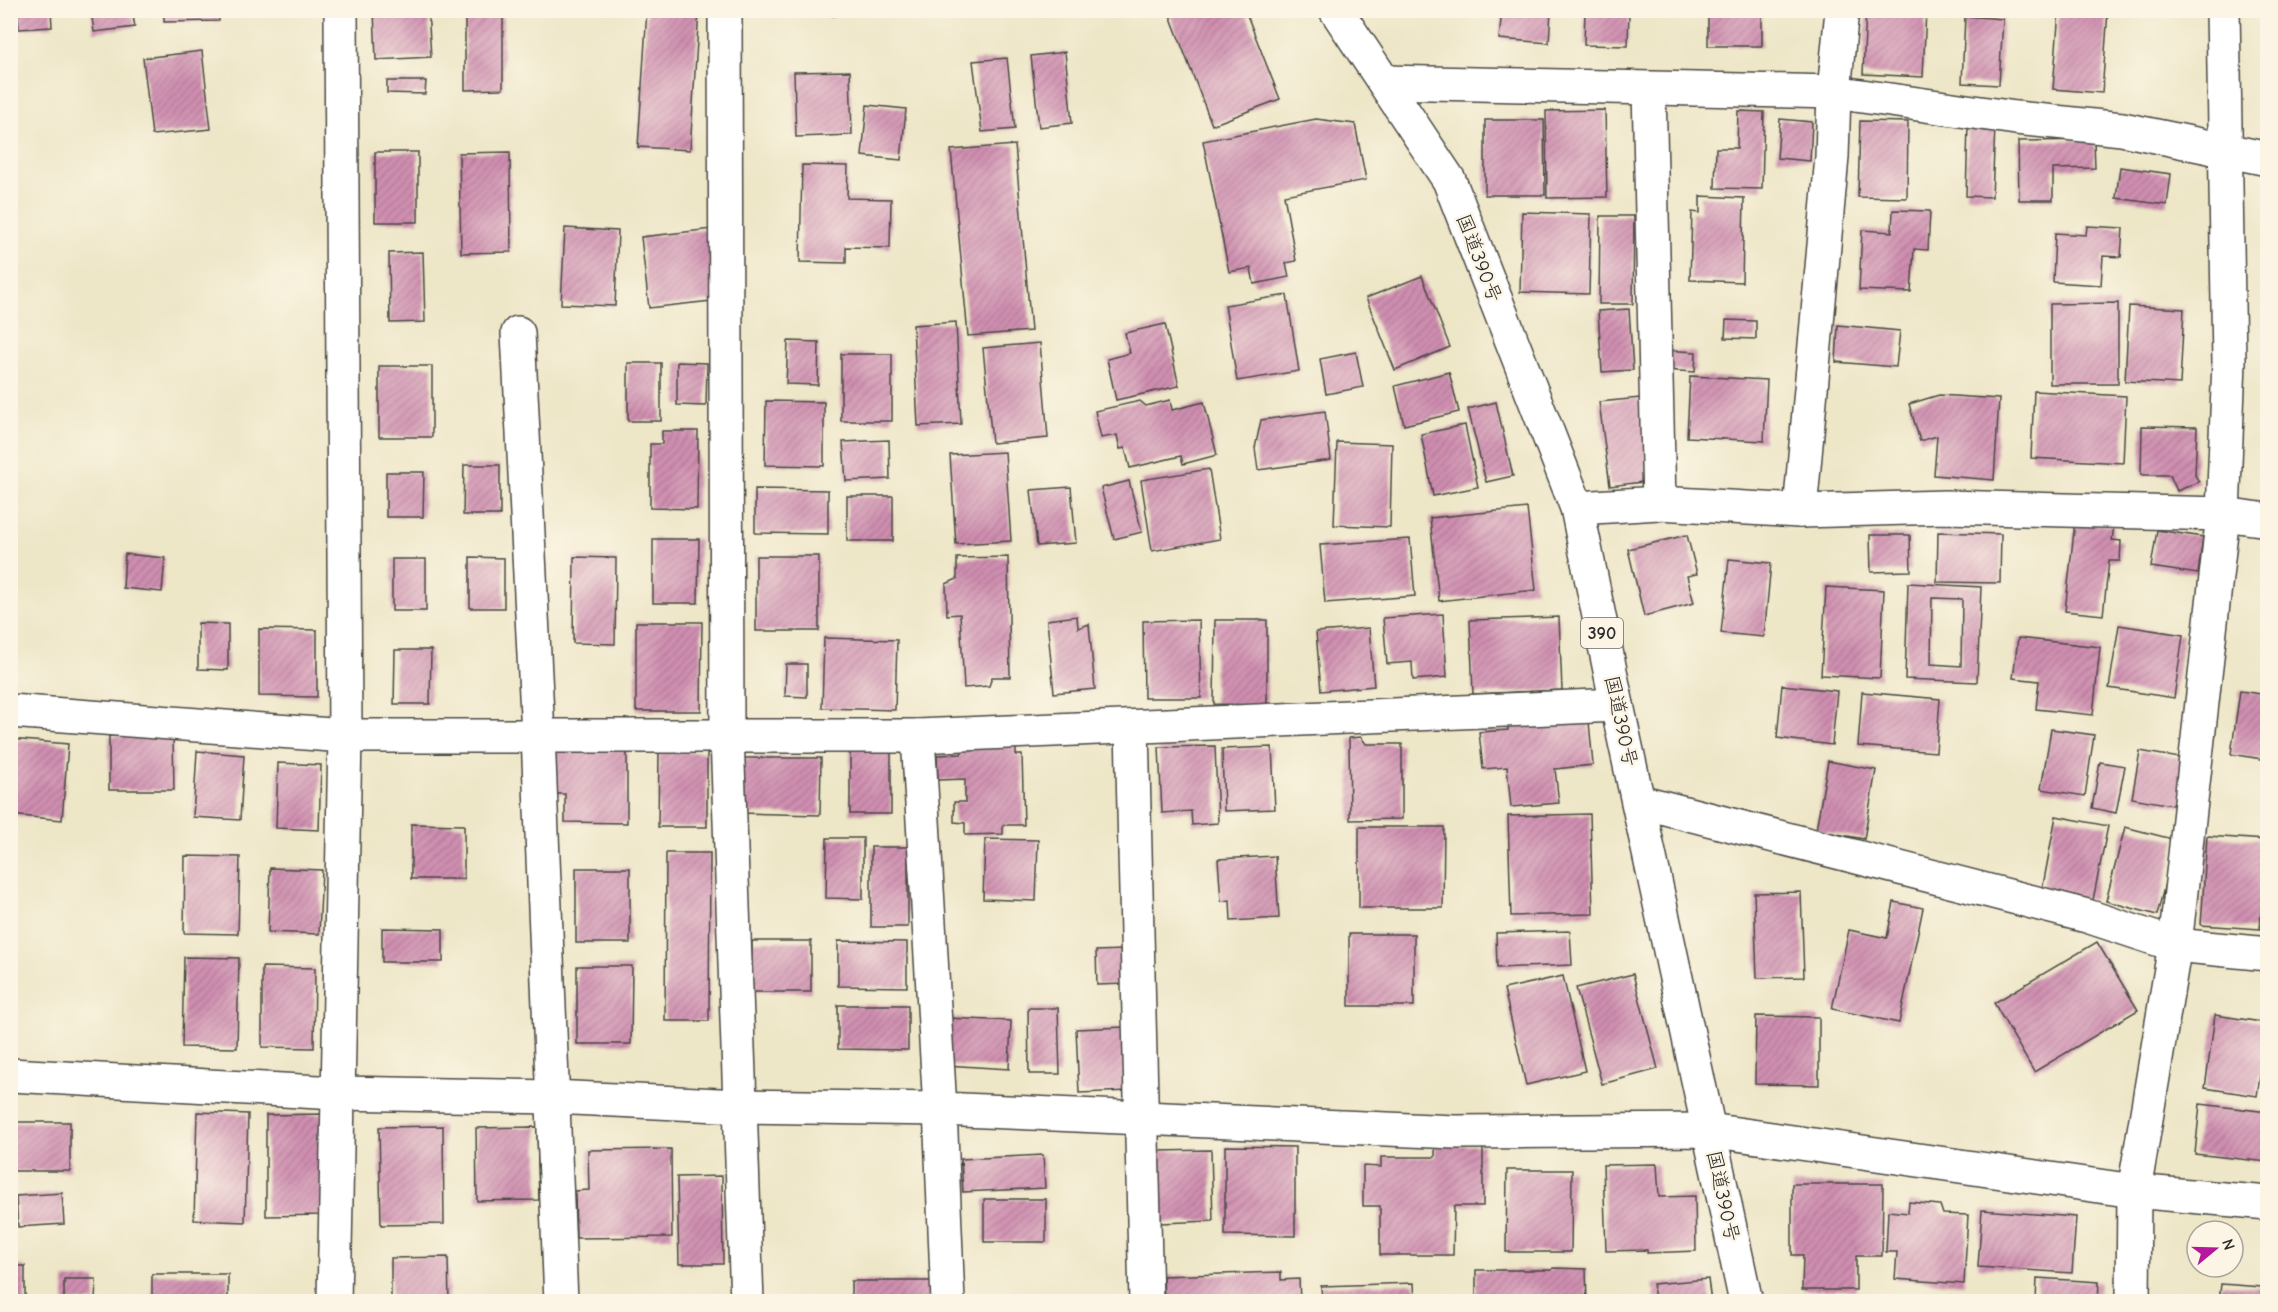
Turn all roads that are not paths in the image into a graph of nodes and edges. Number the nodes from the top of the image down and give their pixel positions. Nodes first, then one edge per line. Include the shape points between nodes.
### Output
1 (341, 10) edge
2 (725, 10) edge
3 (1335, 10) edge
4 (1842, 10) edge
5 (2223, 10) edge
6 (1384, 82) junction
7 (1649, 89) junction
8 (1834, 92) junction
9 (2227, 149) junction
10 (2268, 159) edge
11 (518, 333) dead end
12 (1659, 503) junction
13 (1577, 508) junction
14 (1800, 511) junction
15 (2223, 514) junction
16 (2268, 520) edge
17 (1617, 705) junction
18 (10, 711) edge
19 (1132, 727) junction
20 (538, 735) junction
21 (345, 736) junction
22 (727, 736) junction
23 (918, 736) junction
24 (1638, 801) junction
25 (2175, 945) junction
26 (2268, 954) edge
27 (10, 1076) edge
28 (337, 1093) junction
29 (552, 1097) junction
30 (740, 1106) junction
31 (940, 1109) junction
32 (1141, 1118) junction
33 (1709, 1130) junction
34 (2134, 1191) junction
35 (2268, 1203) edge
36 (334, 1302) edge
37 (561, 1302) edge
38 (747, 1302) edge
39 (948, 1302) edge
40 (1146, 1302) edge
41 (1746, 1302) edge
42 (2133, 1302) edge

1 - 21 main road
2 - 22 main road
3 - 6 main road, 国道390号 / 390
4 - 8 main road
5 - 9 main road
6 - 7 main road
6 - 13 main road, 国道390号 / 390 via 1449,180
7 - 8 main road
7 - 12 main road
8 - 9 main road via 2122,129
8 - 14 main road via 1832,157
9 - 10 main road
9 - 15 main road via 2229,362
11 - 20 main road
12 - 13 main road
12 - 14 main road
13 - 17 main road, 国道390号 / 390
14 - 15 main road via 1946,507
15 - 16 main road
15 - 25 main road
17 - 19 main road
17 - 24 main road, 国道390号 / 390
18 - 21 main road
19 - 23 main road
19 - 32 main road
20 - 21 main road
20 - 22 main road
20 - 29 main road
21 - 28 main road
22 - 23 main road
22 - 30 main road
23 - 31 main road
24 - 25 main road via 2087,916
24 - 33 main road, 国道390号 / 390
25 - 26 main road
25 - 34 main road
27 - 28 main road
28 - 29 main road
28 - 36 main road
29 - 30 main road
29 - 37 main road
30 - 31 main road
30 - 38 main road
31 - 32 main road
31 - 39 main road
32 - 33 main road via 1455,1132
32 - 40 main road
33 - 34 main road
33 - 41 main road, 国道390号 / 390
34 - 35 main road
34 - 42 main road

